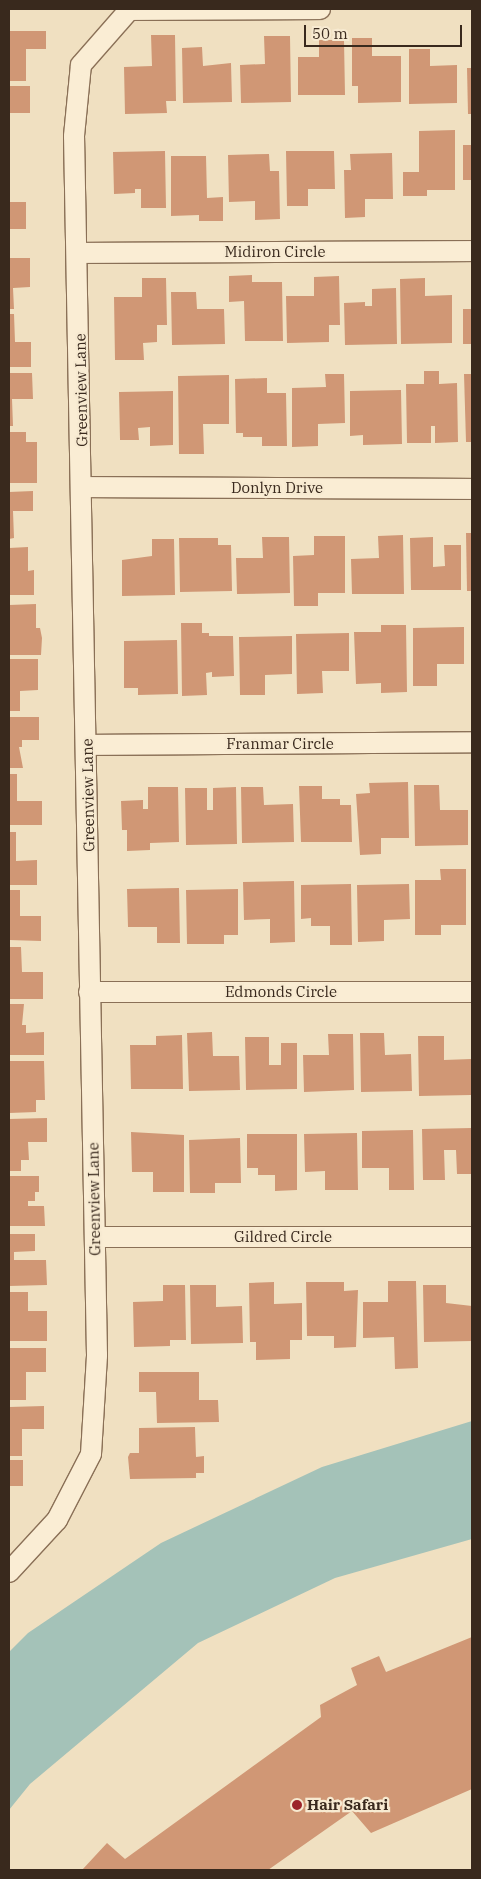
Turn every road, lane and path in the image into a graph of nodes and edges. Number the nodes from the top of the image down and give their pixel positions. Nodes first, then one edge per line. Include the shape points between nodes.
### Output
1 (130, 9) edge
2 (320, 9) edge
3 (472, 251) edge
4 (79, 253) junction
5 (82, 487) junction
6 (472, 488) edge
7 (472, 742) edge
8 (87, 745) junction
9 (90, 992) junction
10 (472, 992) edge
11 (95, 1237) junction
12 (472, 1237) edge
13 (9, 1572) edge

1 - 2 street
1 - 4 street, Greenview Lane via 81,65 74,136
3 - 4 street, Midiron Circle
4 - 5 street, Greenview Lane
5 - 6 street, Donlyn Drive
5 - 8 street, Greenview Lane
7 - 8 street, Franmar Circle
8 - 9 street, Greenview Lane
9 - 10 street, Edmonds Circle
9 - 11 street, Greenview Lane
11 - 12 street, Gildred Circle
11 - 13 street, Greenview Lane via 97,1355 91,1454 57,1520

